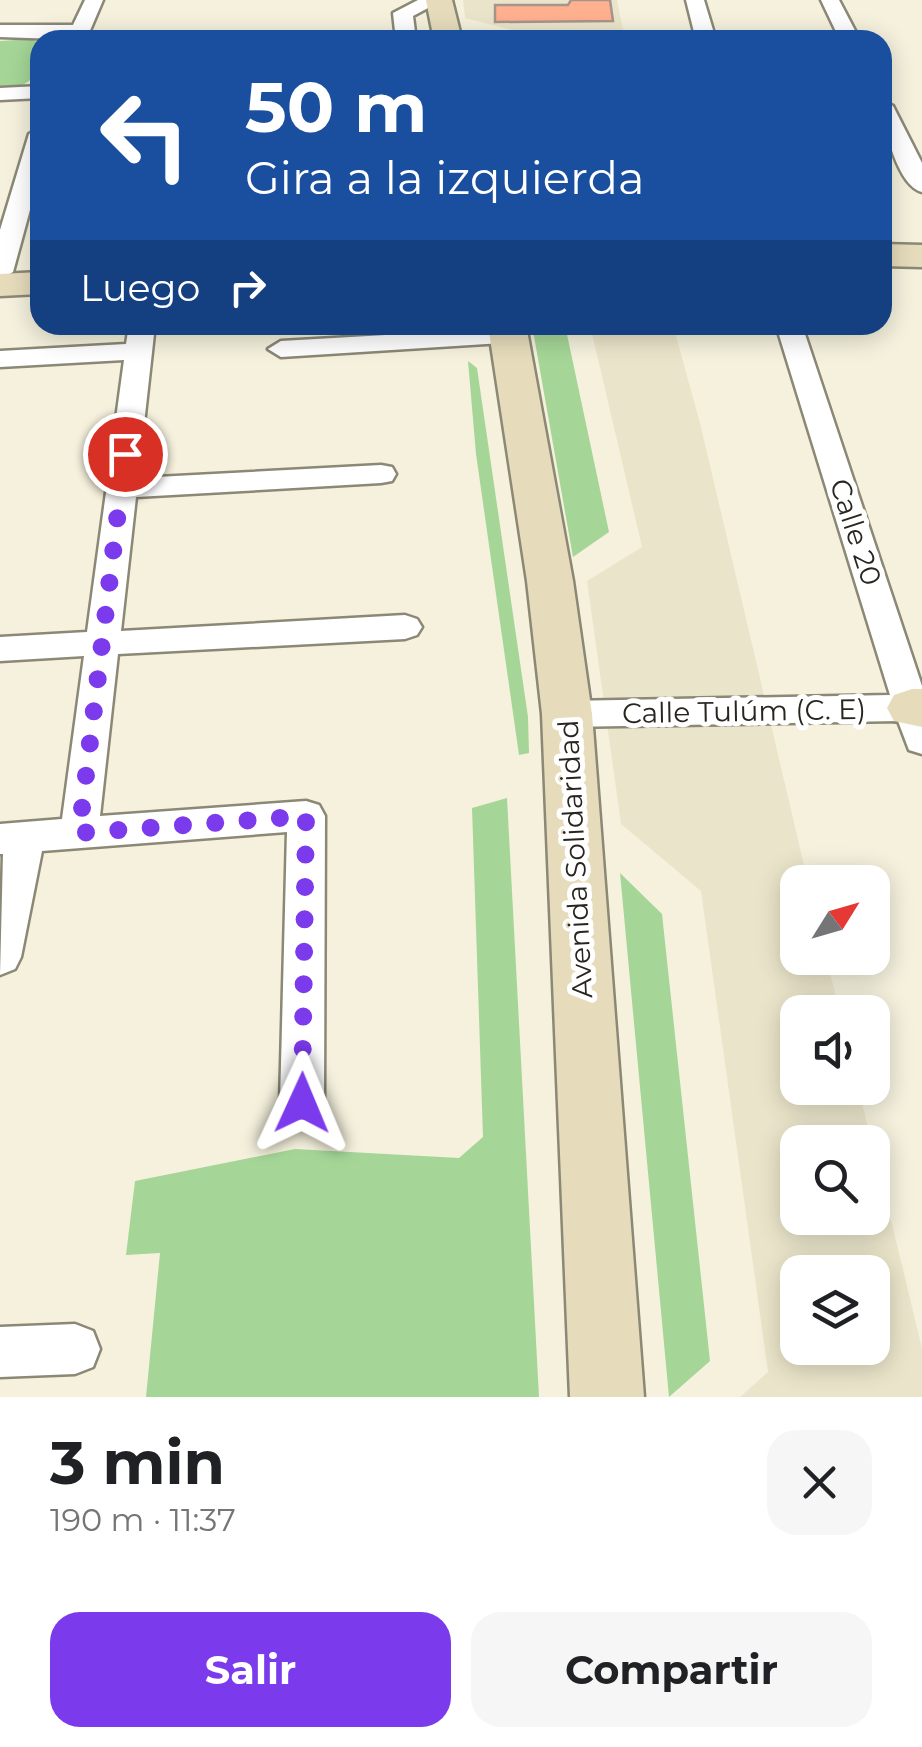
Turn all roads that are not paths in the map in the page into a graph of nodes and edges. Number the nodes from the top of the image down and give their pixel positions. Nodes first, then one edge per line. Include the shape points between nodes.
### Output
1 (94, 0) edge
2 (115, 0) edge
3 (436, 0) edge
4 (694, 0) edge
5 (830, 0) edge
6 (81, 30) edge
7 (405, 30) edge
8 (445, 30) edge
9 (703, 30) edge
10 (845, 30) edge
11 (0, 31) edge
12 (30, 33) edge
13 (30, 92) edge
14 (0, 94) edge
15 (892, 126) edge
16 (922, 185) edge
17 (30, 203) edge
18 (892, 240) edge
19 (922, 240) edge
20 (892, 255) edge
21 (922, 256) edge
22 (9, 270) edge
23 (448, 335) edge
24 (509, 335) edge
25 (792, 335) edge
26 (140, 338) edge
27 (281, 349) dead end
28 (0, 358) edge
29 (381, 474) dead end
30 (120, 488) junction
31 (405, 628) dead end
32 (100, 644) junction
33 (0, 650) edge
34 (566, 714) junction
35 (919, 719) edge
36 (79, 833) junction
37 (13, 839) edge
38 (0, 957) edge
39 (302, 1103) dead end
40 (74, 1349) dead end
41 (0, 1352) edge
42 (606, 1397) edge

1 - 2 street
1 - 6 street
3 - 7 street via 403,13
3 - 8 main road
4 - 9 street
5 - 10 street
11 - 12 street
13 - 14 street
15 - 16 street
17 - 22 street
18 - 19 main road
20 - 21 main road
23 - 27 street
24 - 34 main road, Avenida Solidaridad
25 - 35 street, Calle 20
26 - 28 street
26 - 30 street
29 - 30 street
30 - 32 street
31 - 32 street
32 - 33 street
32 - 36 street
34 - 35 street, Calle Tulúm (C. E)
34 - 42 main road, Avenida Solidaridad
36 - 37 street
36 - 39 street via 306,816
37 - 38 street
40 - 41 street

